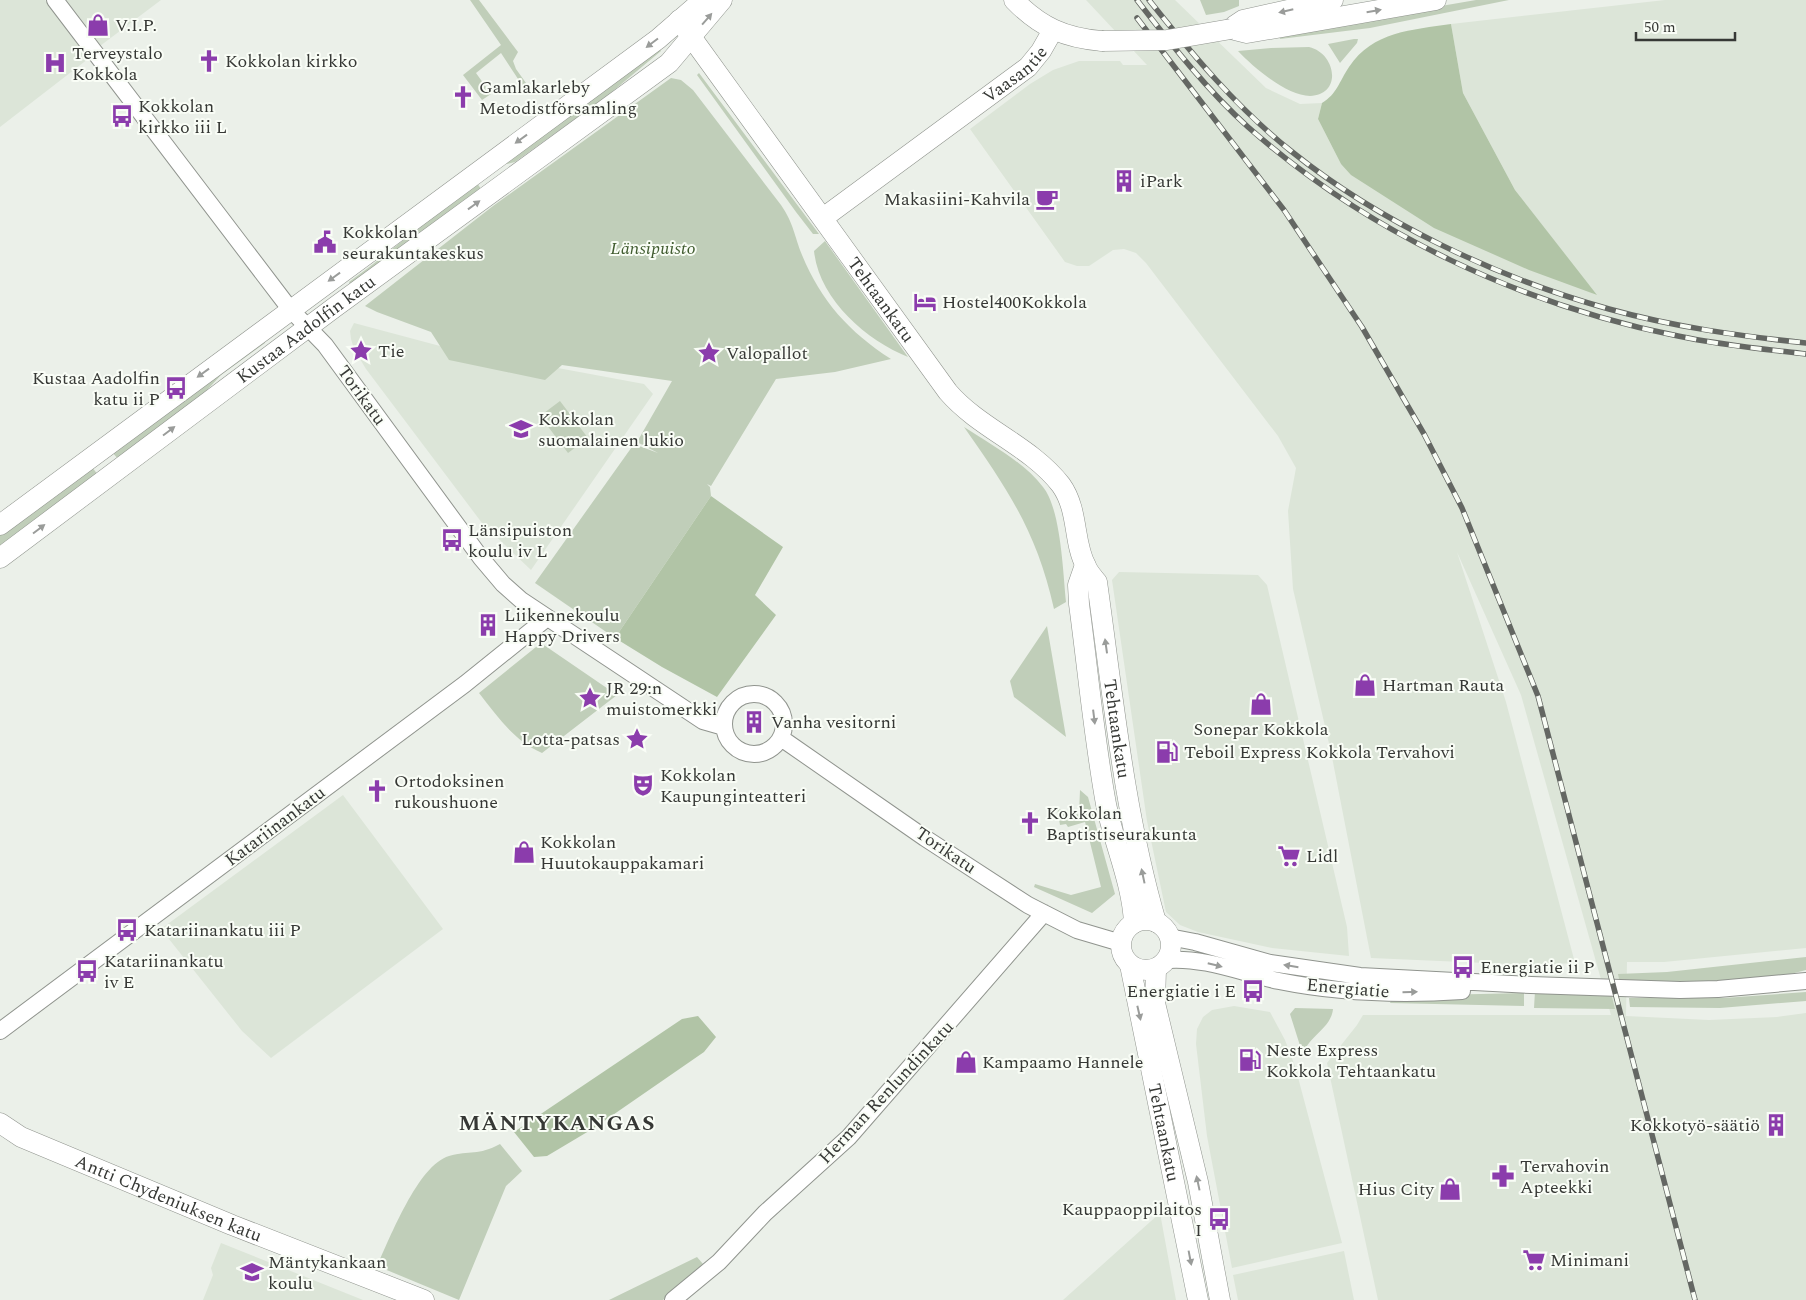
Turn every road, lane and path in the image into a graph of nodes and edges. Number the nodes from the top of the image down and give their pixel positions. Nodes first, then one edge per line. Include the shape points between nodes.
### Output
1 (55, 0) edge
2 (703, 0) edge
3 (722, 0) edge
4 (1014, 0) edge
5 (1333, 0) edge
6 (1436, 0) edge
7 (679, 20) junction
8 (1231, 29) junction
9 (1053, 30) junction
10 (691, 37) junction
11 (824, 218) junction
12 (290, 310) junction
13 (308, 328) junction
14 (0, 525) edge
15 (0, 558) edge
16 (1085, 565) junction
17 (547, 618) junction
18 (724, 727) junction
19 (781, 738) junction
20 (1044, 913) junction
21 (1134, 923) junction
22 (1163, 930) junction
23 (1120, 943) junction
24 (1161, 964) junction
25 (1130, 965) junction
26 (1806, 981) edge
27 (1531, 985) junction
28 (0, 1031) edge
29 (0, 1123) edge
30 (424, 1300) edge
31 (674, 1300) edge
32 (1198, 1300) edge
33 (1220, 1300) edge

1 - 12 street, Torikatu
2 - 7 main road, Kustaa Aadolfin katu
10 -> 3 main road, Kustaa Aadolfin katu
4 - 9 main road
5 -> 8 main road, Vaasantie via 1243,20
8 -> 6 main road, Vaasantie via 1247,33
7 - 10 main road, Tehtaankatu
7 -> 12 main road, Kustaa Aadolfin katu via 658,39
8 - 9 main road, Vaasantie, bridge via 1167,40 1123,42 1070,37
9 - 11 main road, Vaasantie via 1028,67
10 - 11 main road, Tehtaankatu
13 -> 10 main road, Kustaa Aadolfin katu via 669,63
11 - 16 main road, Tehtaankatu via 963,410 1040,464 1062,487 1072,508
12 - 13 street, Torikatu
12 -> 14 main road, Kustaa Aadolfin katu
15 -> 13 main road, Kustaa Aadolfin katu
13 - 17 street, Torikatu via 325,345 503,584
16 -> 21 main road, Tehtaankatu via 1078,585 1079,604 1098,753 1106,806 1131,897
22 -> 16 main road, Tehtaankatu via 1144,884 1127,801 1097,582
17 - 18 street, Torikatu via 703,721
17 - 28 street, Katariinankatu via 479,673
18 - 19 street via 732,745 749,754 768,752
18 - 19 street via 728,709 734,701 743,696 762,695 782,712
19 - 20 street, Torikatu via 925,838
20 - 23 street, Torikatu via 1088,934
20 - 31 street, Herman Renlundinkatu via 849,1137 765,1213 719,1262
21 - 22 main road via 1145,920
21 - 23 main road via 1125,931
22 - 24 main road via 1171,949
27 -> 22 street, Energiatie via 1360,976 1270,963
23 - 25 main road via 1124,959
24 - 25 main road via 1142,970
24 -> 27 street, Energiatie via 1193,960 1279,981 1379,992 1457,991
33 -> 24 main road, Tehtaankatu via 1198,1182 1155,1003
25 -> 32 main road, Tehtaankatu
26 - 27 street, Energiatie via 1689,989
29 - 30 main road, Antti Chydeniuksen katu via 21,1137 232,1226

